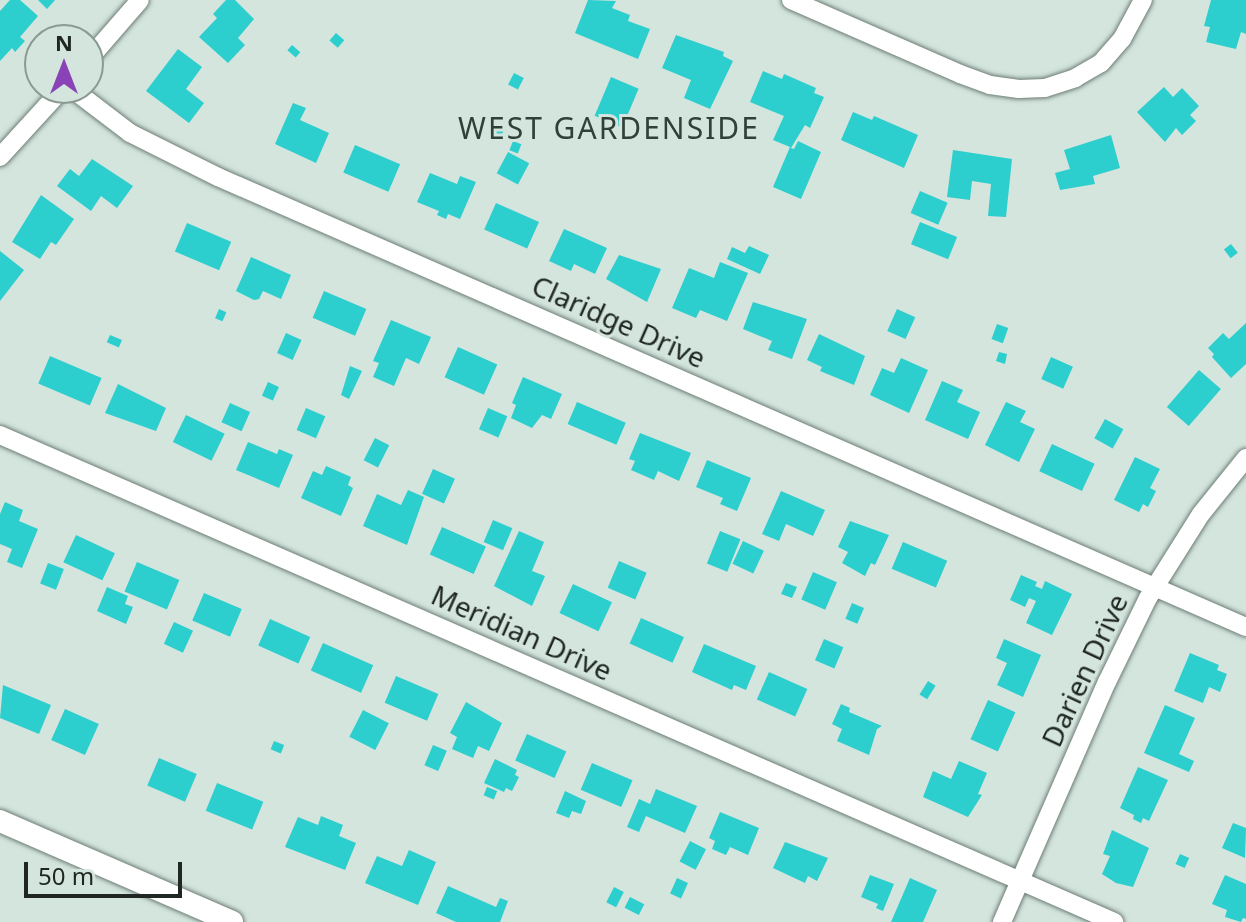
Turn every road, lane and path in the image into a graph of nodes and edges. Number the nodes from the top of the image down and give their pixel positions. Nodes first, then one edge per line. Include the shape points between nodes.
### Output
1 (140, 0) edge
2 (791, 0) edge
3 (1143, 0) edge
4 (104, 42) edge
5 (48, 104) edge
6 (92, 104) edge
7 (0, 157) edge
8 (0, 435) edge
9 (1246, 458) edge
10 (1156, 585) junction
11 (1246, 627) edge
12 (0, 821) edge
13 (1022, 881) junction
14 (232, 922) edge
15 (1002, 922) edge
16 (1114, 922) edge

1 - 4 street
2 - 3 street via 970,78 1019,89 1045,88 1101,63 1122,39
5 - 7 street
6 - 10 street, Claridge Drive via 130,133 218,177
8 - 13 street, Meridian Drive
9 - 10 street, Darien Drive via 1201,514
10 - 11 street, Claridge Drive
10 - 13 street, Darien Drive via 1107,682
12 - 14 street
13 - 15 street, Darien Drive
13 - 16 street, Meridian Drive

